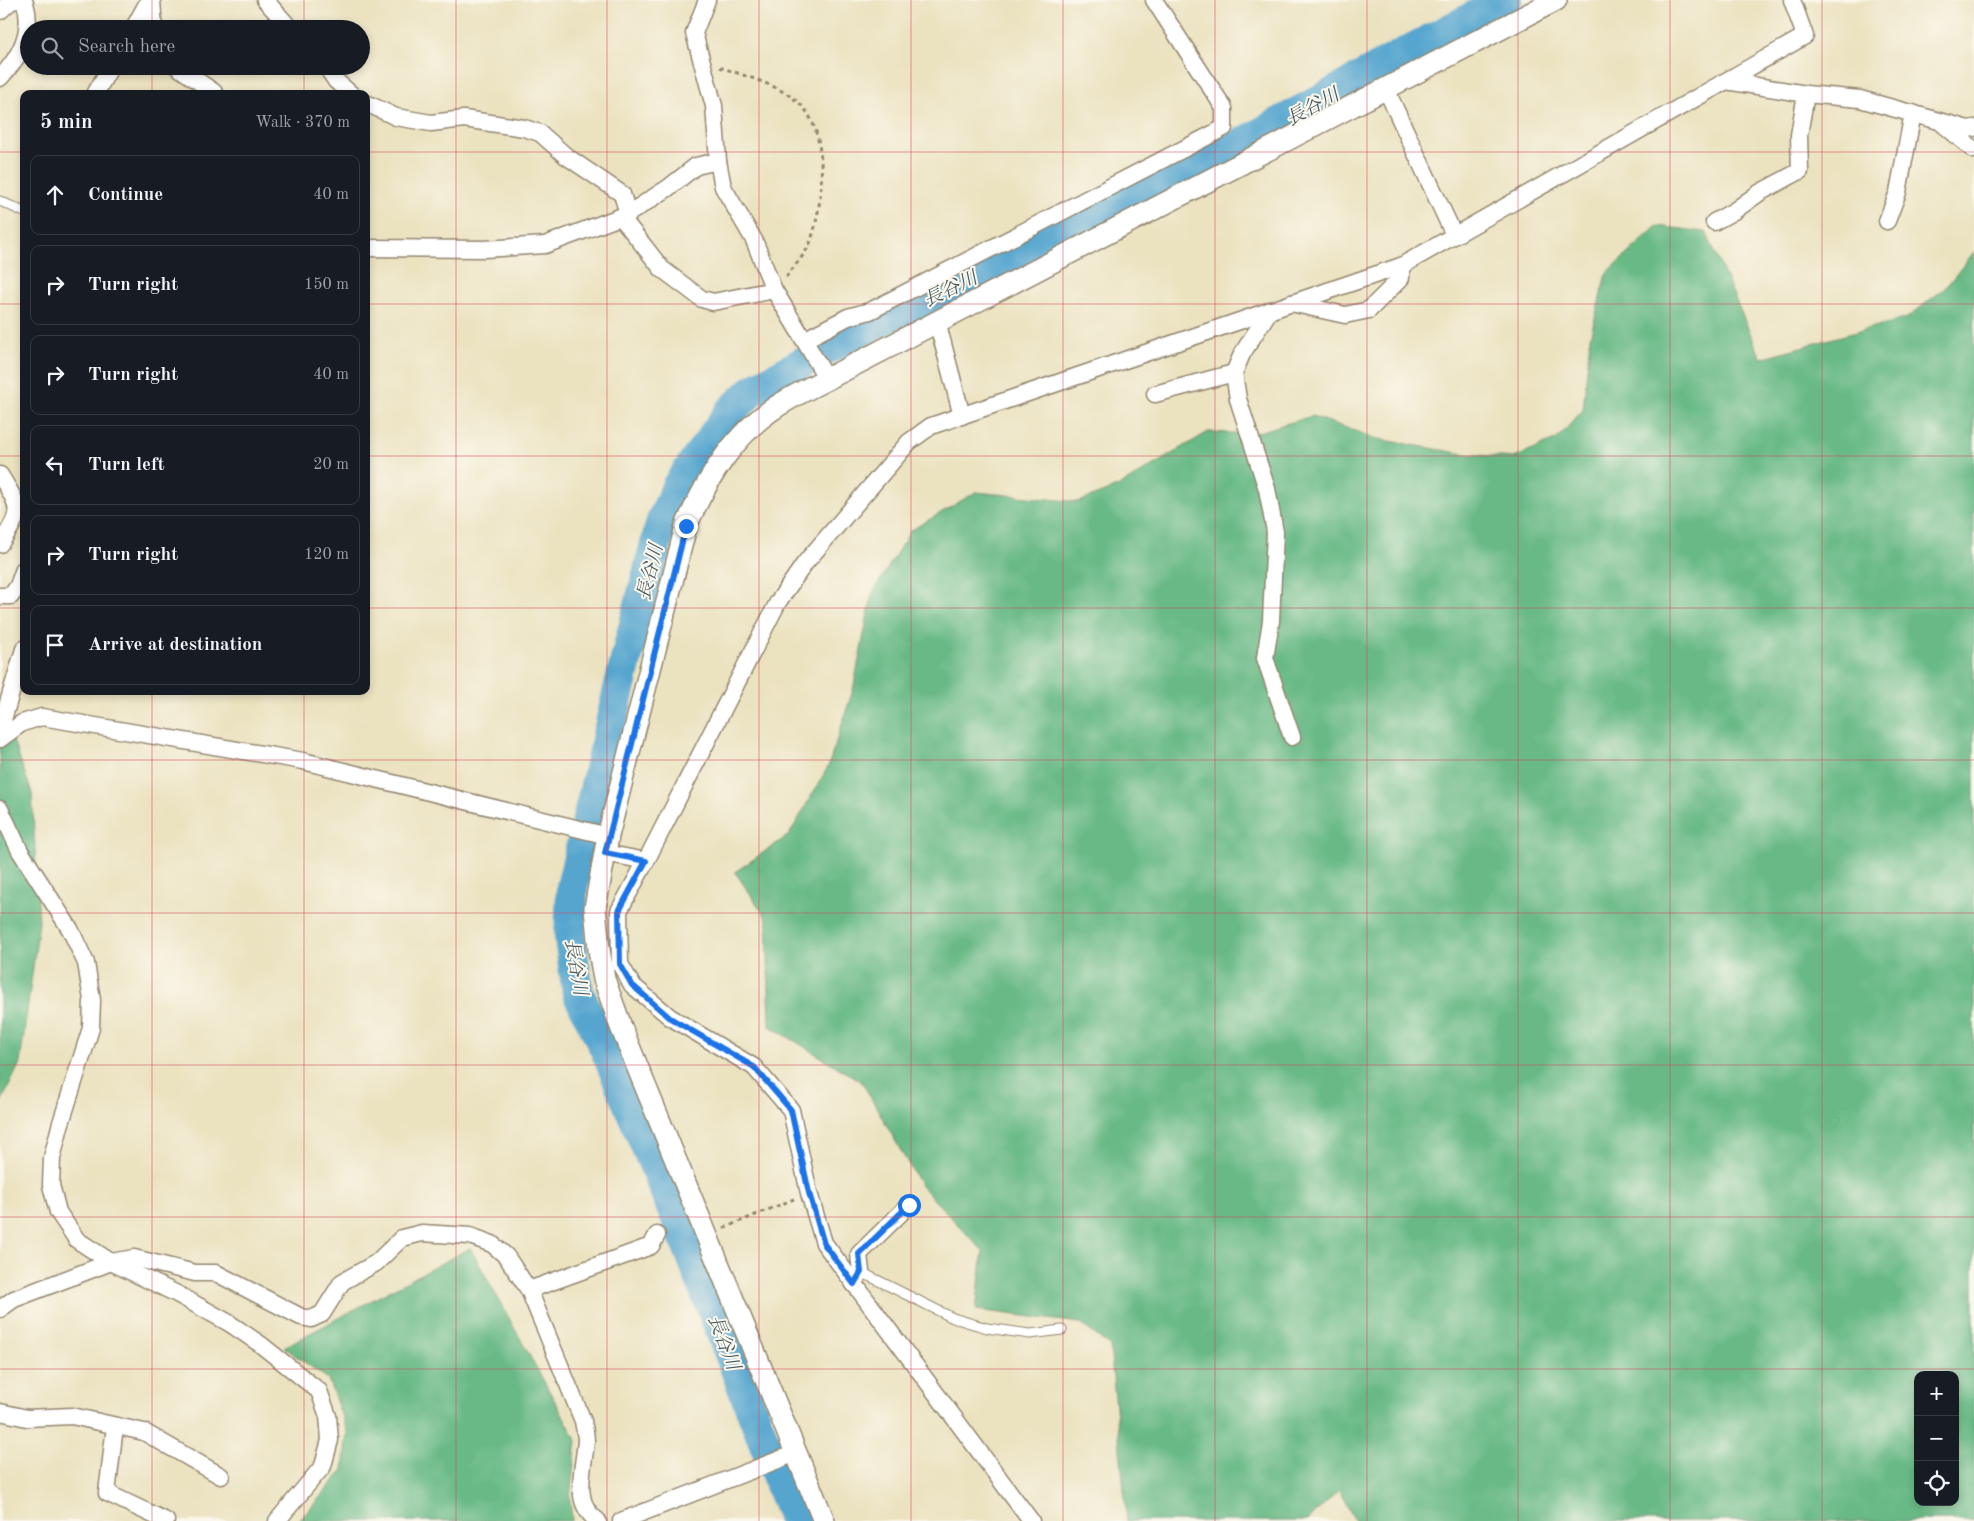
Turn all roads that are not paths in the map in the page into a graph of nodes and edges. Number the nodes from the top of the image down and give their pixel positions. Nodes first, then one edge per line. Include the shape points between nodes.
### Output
1 (18, 0) edge
2 (151, 0) edge
3 (265, 0) edge
4 (707, 0) edge
5 (1154, 0) edge
6 (1556, 0) edge
7 (1792, 0) edge
8 (0, 10) edge
9 (27, 20) edge
10 (138, 20) edge
11 (153, 20) edge
12 (283, 20) edge
13 (20, 52) edge
14 (106, 75) edge
15 (189, 75) edge
16 (332, 75) edge
17 (0, 78) edge
18 (1726, 81) junction
19 (1386, 89) junction
20 (97, 90) edge
21 (211, 90) edge
22 (346, 90) edge
23 (1806, 94) junction
24 (370, 105) edge
25 (1913, 113) junction
26 (1938, 120) junction
27 (1974, 128) edge
28 (1974, 150) edge
29 (718, 160) junction
30 (0, 201) edge
31 (20, 210) edge
32 (625, 215) junction
33 (1887, 221) dead end
34 (1714, 222) dead end
35 (1454, 235) junction
36 (370, 248) edge
37 (1401, 266) junction
38 (776, 294) junction
39 (1291, 303) junction
40 (1270, 310) junction
41 (937, 321) junction
42 (804, 340) junction
43 (1234, 373) junction
44 (827, 379) junction
45 (1155, 394) dead end
46 (962, 416) junction
47 (0, 476) edge
48 (0, 544) edge
49 (20, 580) edge
50 (0, 596) edge
51 (20, 663) edge
52 (0, 730) edge
53 (1292, 737) dead end
54 (0, 739) edge
55 (0, 809) edge
56 (607, 844) junction
57 (646, 861) junction
58 (909, 1205) dead end
59 (657, 1235) dead end
60 (111, 1262) junction
61 (858, 1278) junction
62 (529, 1290) junction
63 (0, 1309) edge
64 (1062, 1330) dead end
65 (0, 1412) edge
66 (115, 1426) junction
67 (796, 1453) junction
68 (221, 1476) dead end
69 (166, 1521) edge
70 (277, 1521) edge
71 (598, 1521) edge
72 (621, 1521) edge
73 (824, 1521) edge
74 (1031, 1521) edge

1 - 8 street
1 - 9 street via 26,3
2 - 10 street
2 - 11 street
3 - 12 street
4 - 29 street via 694,33 714,106
5 - 42 street via 1224,108 1224,128 870,311 848,317
6 - 19 street
7 - 18 street via 1805,36
13 - 17 street
14 - 20 street
15 - 21 street
16 - 22 street
18 - 23 street
18 - 35 street
19 - 35 street
19 - 41 street
23 - 25 street via 1860,99
23 - 34 street via 1799,135 1800,171
24 - 32 street via 396,117 431,123 464,119 540,133 566,156 622,194
25 - 26 street
25 - 33 street via 1898,192
26 - 27 street
26 - 28 street
29 - 32 street via 696,166
29 - 38 street via 723,187 754,240
30 - 31 lane
32 - 36 street via 545,245 484,249
32 - 38 street via 662,268 702,299 713,302
35 - 37 street
37 - 39 street
37 - 39 street via 1401,278 1369,310 1345,315
38 - 42 street
39 - 40 street
40 - 43 street
40 - 46 street
41 - 44 street
41 - 46 street
42 - 44 street
43 - 45 street
43 - 53 street via 1238,399 1267,490 1275,532 1271,621 1265,658
44 - 56 street via 778,406 750,428 718,465 700,494 686,526
46 - 57 street via 931,426 909,442 805,563 778,602
47 - 48 street via 15,499 18,512
49 - 50 street via 11,596
51 - 52 street
54 - 56 street via 22,723 42,717 303,761
55 - 60 street via 20,851 70,929 86,963 92,1000 91,1028 58,1134 52,1158 51,1185 58,1212 77,1240
56 - 57 street
56 - 67 street via 595,908 604,979
57 - 61 street via 619,911 620,964 632,985 670,1018 754,1067 791,1110 824,1244
58 - 61 street via 859,1254
59 - 62 street via 651,1246
60 - 62 street via 134,1258 195,1274 216,1273 301,1318 311,1319 322,1314 342,1282 376,1263 402,1238 422,1233 444,1233 470,1236 492,1244 506,1256
60 - 63 street via 14,1299
60 - 70 street via 229,1323 319,1391 328,1416 330,1440 323,1466
61 - 64 lane via 953,1318 987,1328 1030,1334
61 - 74 street
62 - 71 street via 583,1421 586,1438 581,1494 584,1507
65 - 66 street via 27,1418 72,1416
66 - 68 street via 144,1432
66 - 69 street via 107,1493
67 - 72 street
67 - 73 street

